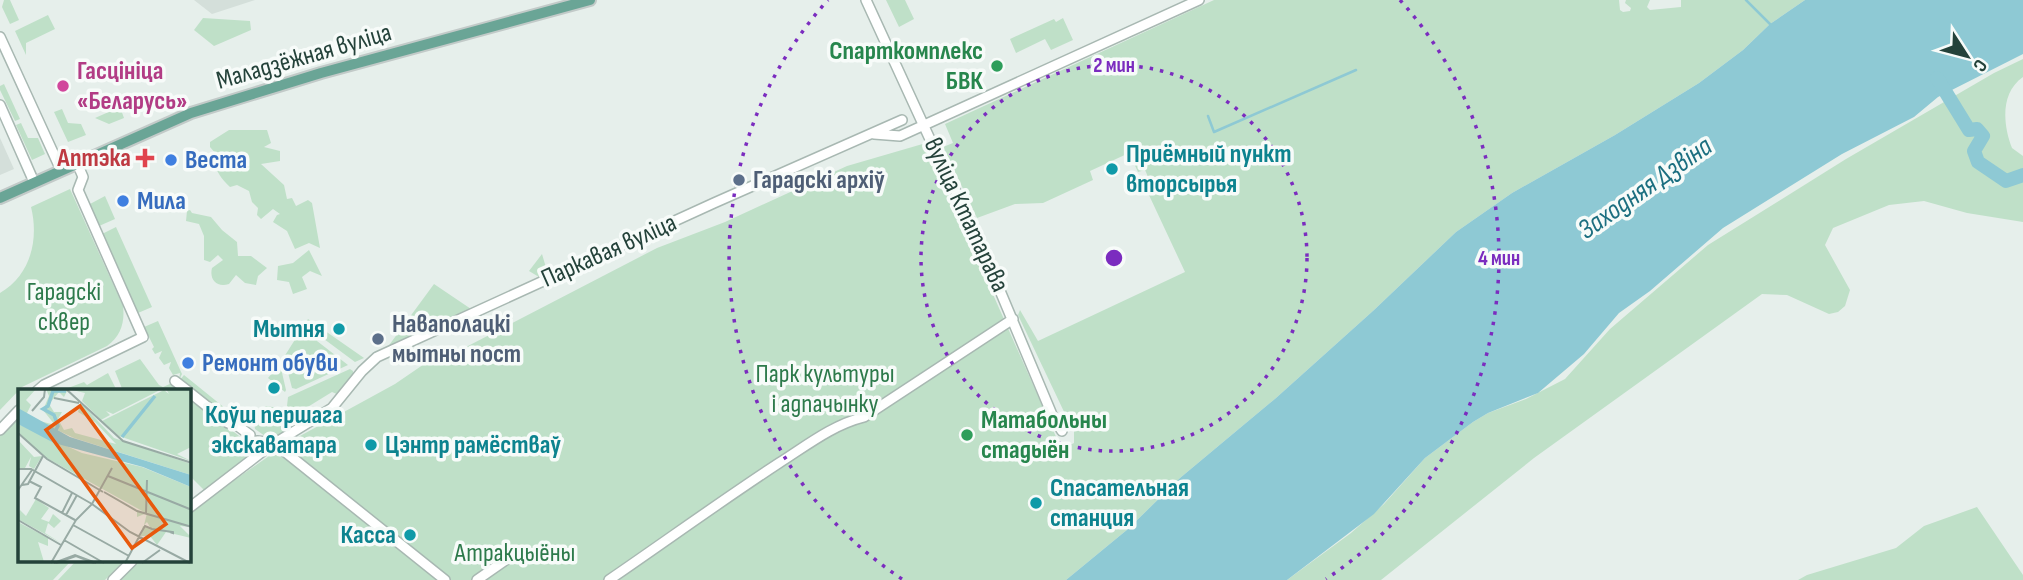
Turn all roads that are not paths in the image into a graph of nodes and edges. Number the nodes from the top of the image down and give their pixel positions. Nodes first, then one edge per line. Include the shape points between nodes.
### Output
1 (590, 0) edge
2 (866, 0) edge
3 (1199, 0) edge
4 (0, 37) edge
5 (0, 105) edge
6 (902, 120) dead end
7 (925, 126) junction
8 (872, 134) junction
9 (77, 163) junction
10 (61, 170) junction
11 (34, 183) junction
12 (0, 198) edge
13 (1013, 319) junction
14 (175, 381) dead end
15 (39, 389) edge
16 (184, 389) edge
17 (191, 394) edge
18 (18, 411) edge
19 (0, 430) edge
20 (1062, 431) dead end
21 (274, 443) junction
22 (191, 506) edge
23 (517, 552) dead end
24 (131, 562) edge
25 (113, 580) edge
26 (444, 580) edge
27 (477, 580) edge
28 (610, 580) edge

1 - 9 main road, Маладзёжная вуліца via 251,94 191,114
2 - 7 street, вуліца Ктатарава
3 - 7 street, Паркавая вуліца
4 - 10 street
5 - 11 street
6 - 8 street, Паркавая вуліца
7 - 8 street, Паркавая вуліца via 893,137
7 - 13 street, вуліца Ктатарава
8 - 21 street, Паркавая вуліца via 377,357 332,408
9 - 10 main road, Маладзёжная вуліца
9 - 15 street via 83,177 78,190 143,337
10 - 11 main road, Маладзёжная вуліца
11 - 12 main road, Маладзёжная вуліца
13 - 20 street, вуліца Ктатарава
13 - 28 street via 864,417 846,422 782,461
14 - 16 street
17 - 21 street via 228,423
18 - 19 street
21 - 22 street, Паркавая вуліца
21 - 26 street
23 - 27 street
24 - 25 street

